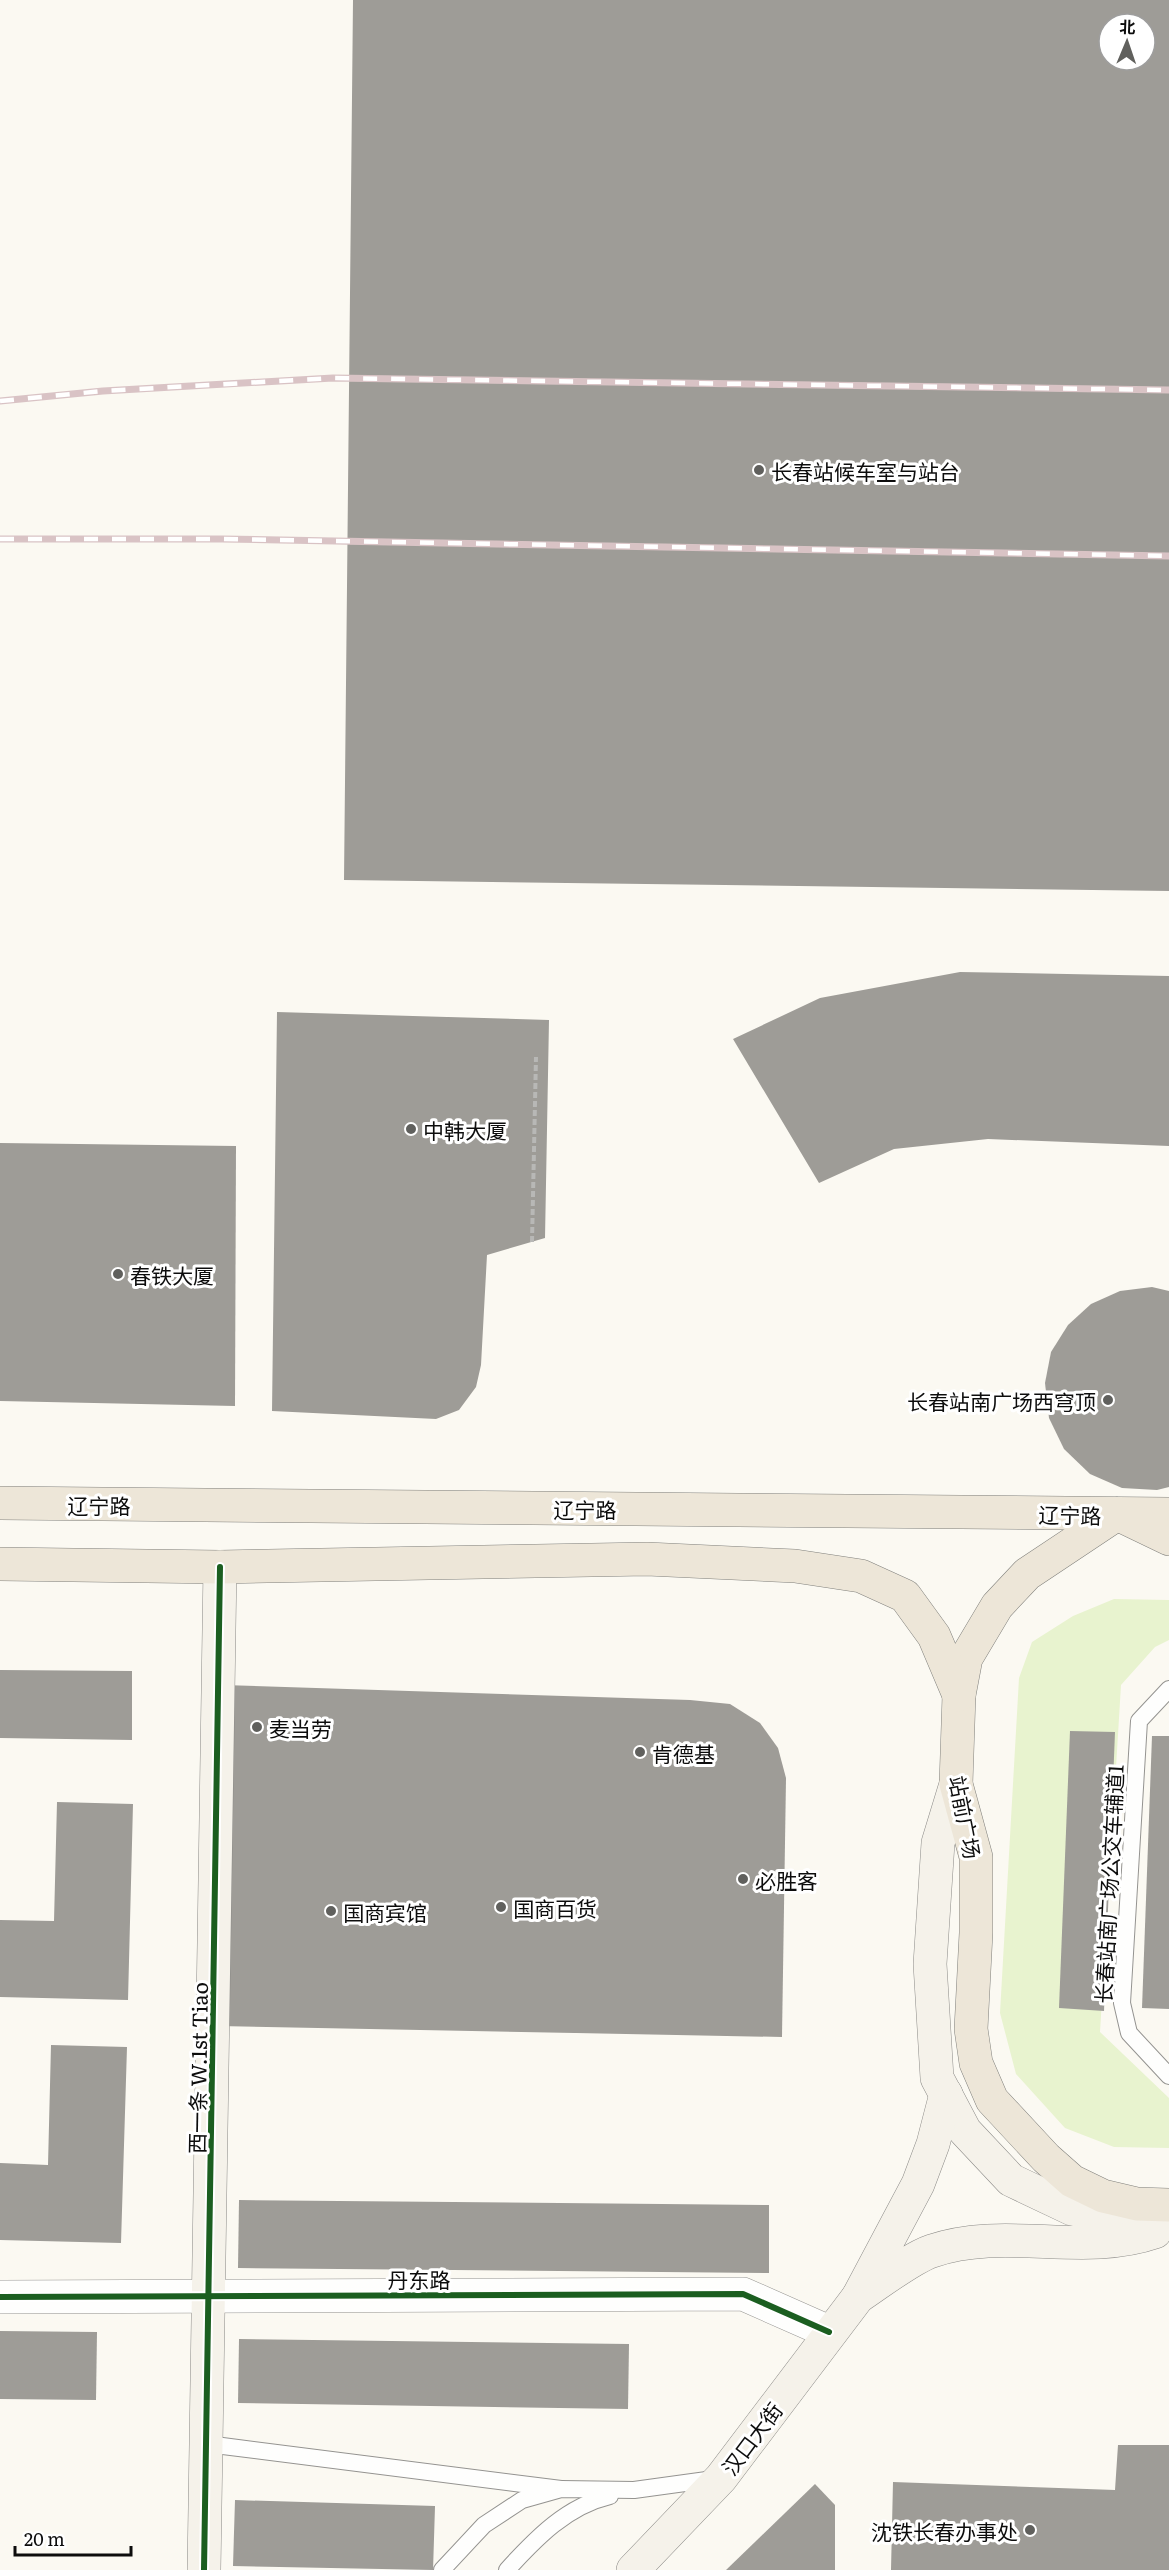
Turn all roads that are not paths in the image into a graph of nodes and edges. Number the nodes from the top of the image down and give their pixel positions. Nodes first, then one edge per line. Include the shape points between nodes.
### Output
1 (0, 1503) edge
2 (1117, 1514) junction
3 (1169, 1514) edge
4 (1169, 1539) edge
5 (0, 1564) edge
6 (220, 1567) junction
7 (1169, 1689) edge
8 (959, 1695) junction
9 (956, 1785) junction
10 (1169, 2076) edge
11 (946, 2094) junction
12 (1169, 2205) edge
13 (1169, 2225) edge
14 (210, 2295) junction
15 (0, 2297) edge
16 (858, 2297) junction
17 (829, 2332) junction
18 (207, 2444) junction
19 (721, 2478) junction
20 (561, 2489) junction
21 (634, 2490) junction
22 (204, 2570) edge
23 (442, 2570) edge
24 (507, 2570) edge
25 (633, 2570) edge

1 - 2 main road, 辽宁路
2 - 3 main road, 辽宁路
2 - 4 main road
2 - 8 main road, 站前广场 via 1027,1574 997,1606 966,1658
5 - 6 main road
6 - 8 main road via 647,1559 795,1566 861,1576 905,1596 934,1636
6 - 14 main road, 西一条 W.1st Tiao
7 - 10 lane, 长春站南广场公交车辅道1 via 1139,1721 1122,2003 1129,2033
8 - 9 main road, 站前广场
9 - 11 main road via 938,1844 930,1964 937,2078
9 - 12 main road, 站前广场 via 976,1857 971,2029 976,2062 992,2100 1072,2181 1103,2196 1137,2204
11 - 13 main road via 965,2131 1011,2180 1072,2210 1135,2223
11 - 16 main road via 918,2184
13 - 16 main road via 1146,2235 1103,2243 984,2240 931,2251
14 - 15 street, 丹东路
14 - 17 street, 丹东路 via 743,2294
14 - 18 main road, 西一条 W.1st Tiao
16 - 17 main road, 汉口大街
17 - 19 main road, 汉口大街
18 - 20 lane
18 - 22 main road, 西一条 W.1st Tiao
19 - 21 lane
19 - 25 main road, 汉口大街
20 - 21 lane
20 - 23 lane via 522,2500 484,2525
21 - 24 lane via 592,2500 540,2534

